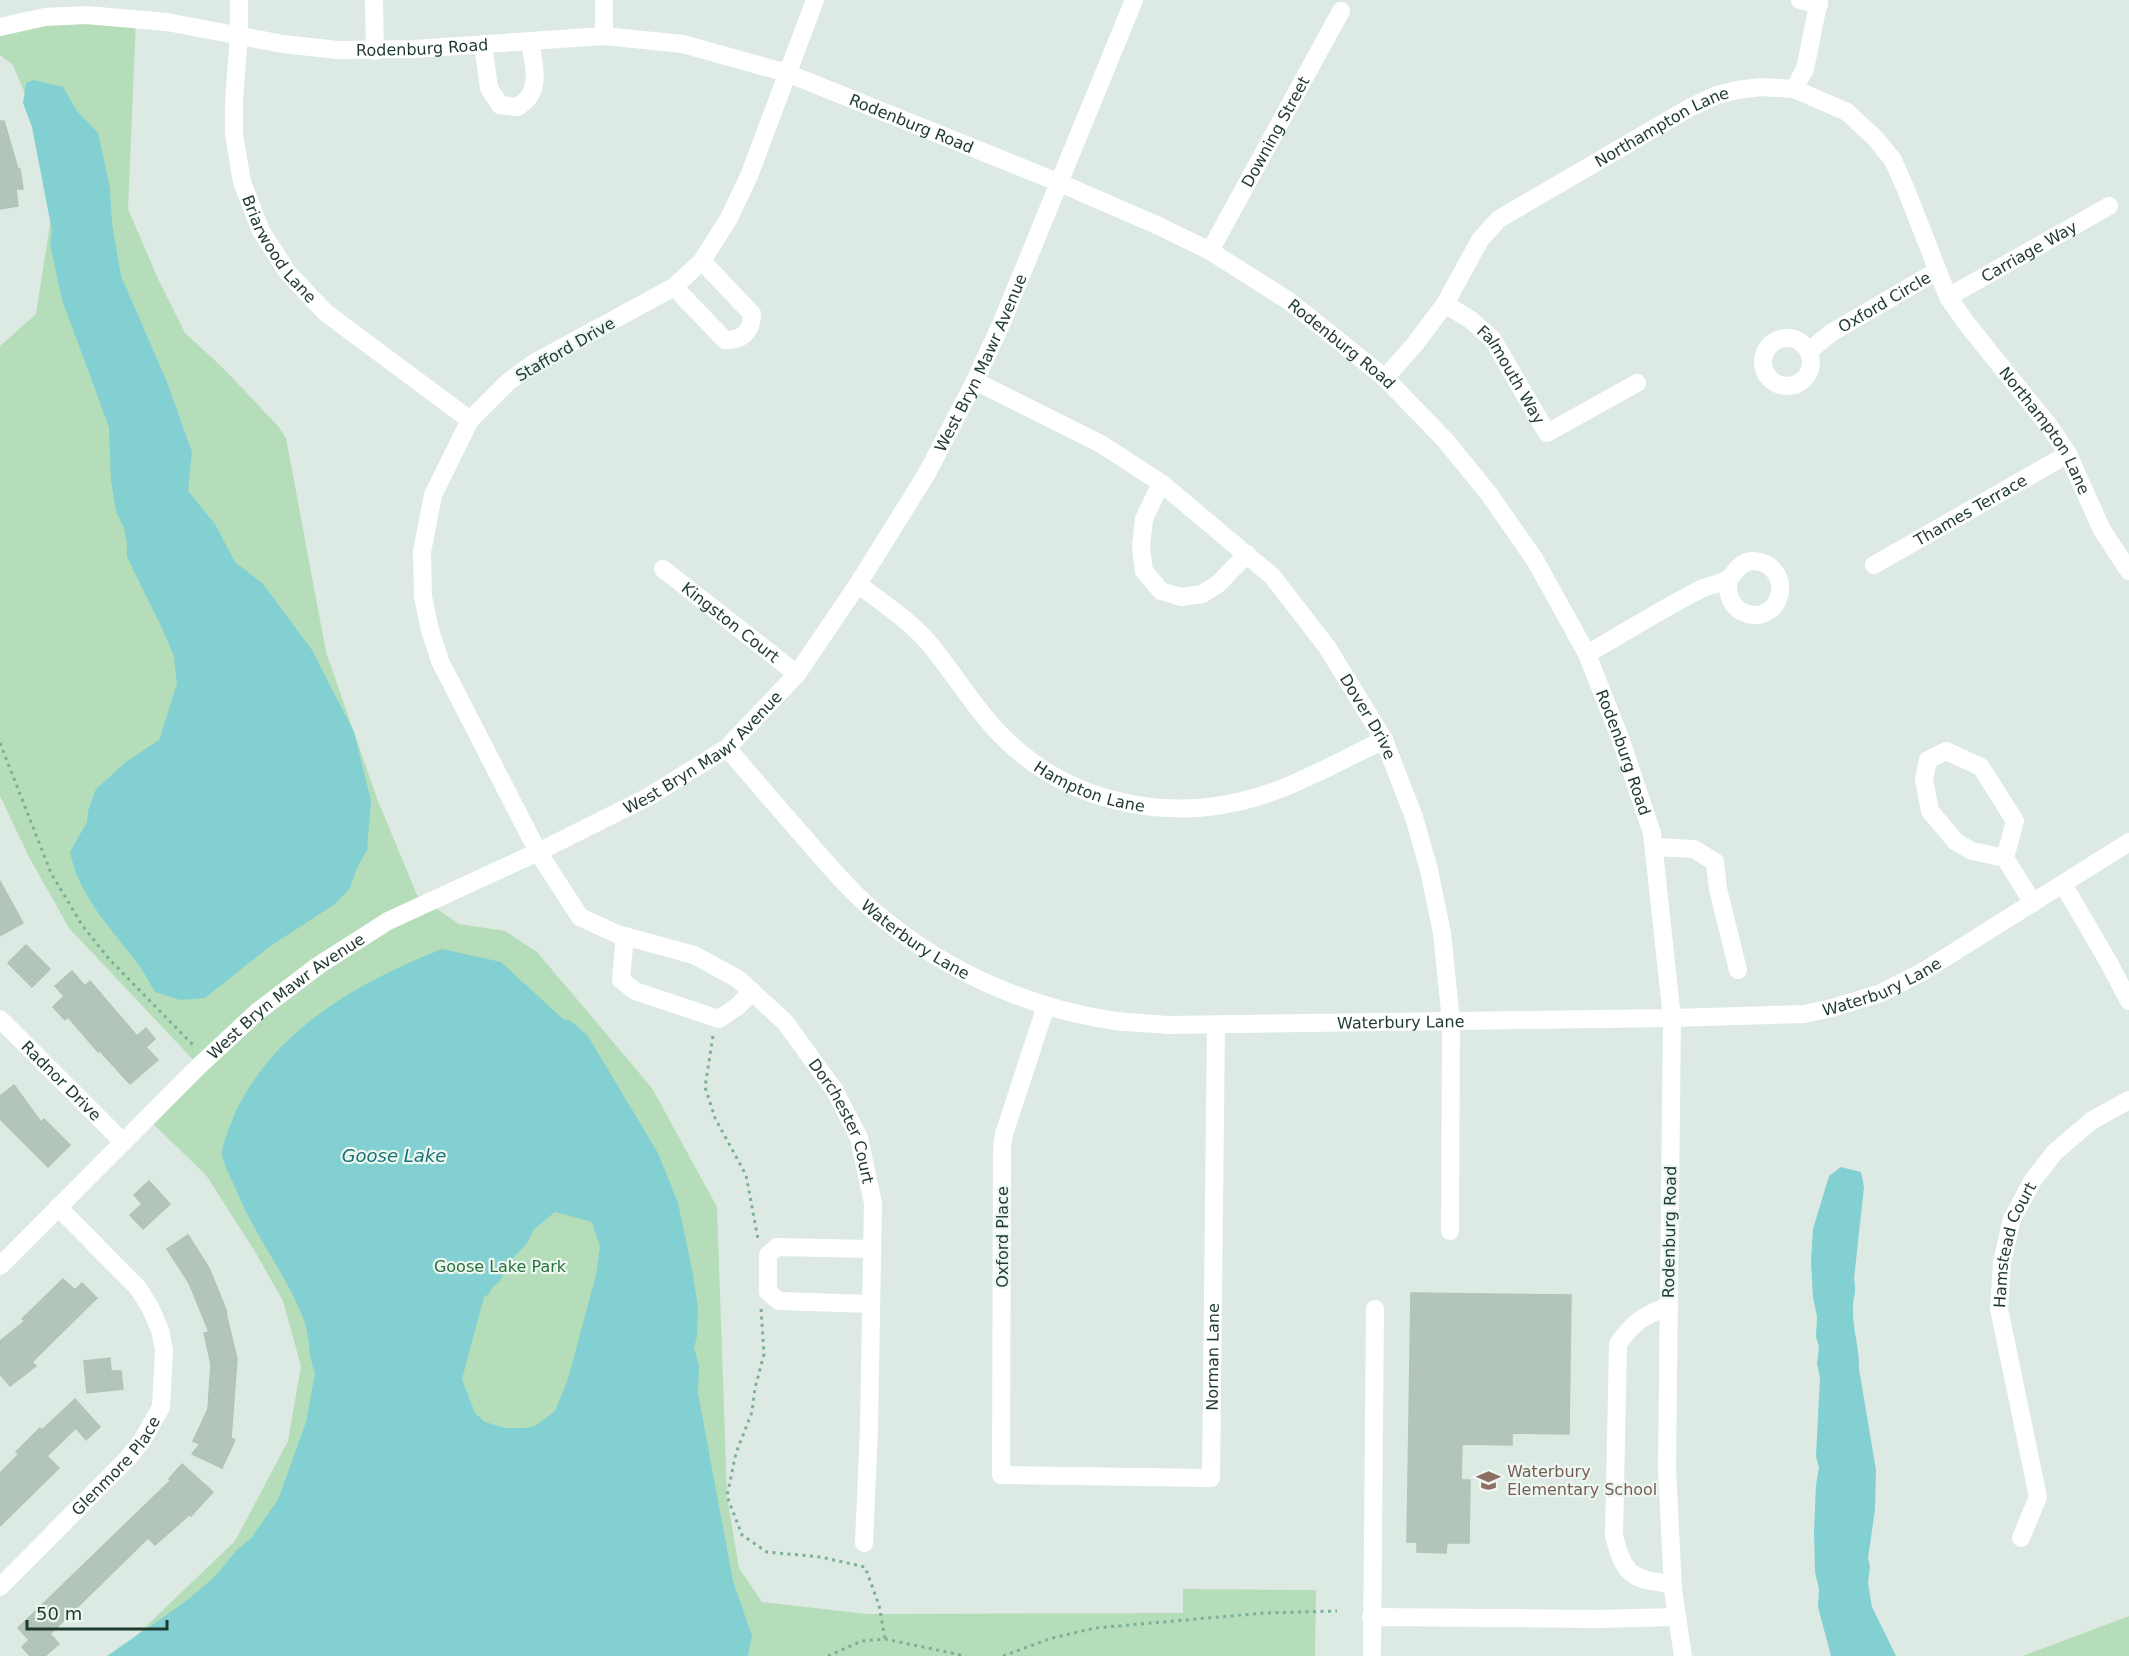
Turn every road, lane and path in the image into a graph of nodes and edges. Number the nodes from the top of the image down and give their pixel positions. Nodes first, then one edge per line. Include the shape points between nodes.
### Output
1 (239, 0) edge
2 (374, 0) edge
3 (604, 0) edge
4 (816, 0) edge
5 (1134, 0) edge
6 (1800, 0) edge
7 (1819, 2) edge
8 (86, 7) edge
9 (1341, 11) dead end
10 (0, 27) edge
11 (239, 36) junction
12 (604, 36) junction
13 (530, 41) junction
14 (483, 44) junction
15 (375, 51) junction
16 (787, 73) junction
17 (1794, 88) junction
18 (1060, 183) junction
19 (2109, 206) dead end
20 (1210, 251) junction
21 (702, 261) junction
22 (1937, 271) junction
23 (674, 287) junction
24 (1948, 297) junction
25 (1445, 304) junction
26 (1809, 351) dead end
27 (1385, 378) junction
28 (975, 381) junction
29 (1637, 383) dead end
30 (470, 420) junction
31 (2068, 454) junction
32 (1161, 483) junction
33 (1247, 555) junction
34 (1874, 565) dead end
35 (663, 569) dead end
36 (2129, 571) edge
37 (1729, 578) dead end
38 (858, 584) junction
39 (1587, 654) junction
40 (797, 674) junction
41 (1384, 740) junction
42 (0, 742) edge
43 (727, 748) junction
44 (2129, 842) edge
45 (1654, 847) junction
46 (538, 852) junction
47 (2005, 858) junction
48 (2063, 884) junction
49 (2033, 903) junction
50 (625, 936) junction
51 (1738, 970) dead end
52 (752, 992) junction
53 (2129, 1001) edge
54 (1046, 1005) junction
55 (1672, 1018) junction
56 (0, 1019) edge
57 (1451, 1021) junction
58 (1216, 1025) junction
59 (714, 1034) dead end
60 (207, 1059) junction
61 (2129, 1100) edge
62 (123, 1142) junction
63 (58, 1207) junction
64 (1450, 1231) dead end
65 (758, 1240) dead end
66 (872, 1249) junction
67 (0, 1266) edge
68 (871, 1304) junction
69 (761, 1305) dead end
70 (1669, 1306) junction
71 (1375, 1309) dead end
72 (1001, 1475) joint
73 (2021, 1538) dead end
74 (864, 1543) dead end
75 (1672, 1584) junction
76 (0, 1587) edge
77 (1337, 1611) dead end
78 (1371, 1617) junction
79 (1677, 1617) junction
80 (885, 1639) junction
81 (828, 1656) edge
82 (966, 1656) edge
83 (1003, 1656) edge
84 (1372, 1656) edge
85 (1683, 1656) edge

1 - 11 street, Briarwood Lane
2 - 15 street
3 - 12 street
4 - 16 street, Stafford Drive
5 - 18 street, West Bryn Mawr Avenue
6 - 7 street
7 - 17 street via 1805,69
8 - 10 street, Rodenburg Road
8 - 11 street, Rodenburg Road
9 - 20 street, Downing Street
11 - 15 street, Rodenburg Road via 327,49
11 - 30 street, Briarwood Lane via 234,101 236,152 248,200 272,249 288,273 326,312
12 - 13 street, Rodenburg Road
12 - 16 street, Rodenburg Road via 683,44
13 - 14 street, Rodenburg Road
13 - 14 street via 534,85 531,98 517,108 500,105 489,88
14 - 15 street, Rodenburg Road
16 - 18 street, Rodenburg Road
16 - 21 street, Stafford Drive via 749,176
17 - 22 street, Northampton Lane via 1831,103 1856,119 1893,160
17 - 25 street, Northampton Lane via 1745,89 1717,95 1509,212 1480,240
18 - 20 street, Rodenburg Road
18 - 28 street, West Bryn Mawr Avenue
19 - 24 street, Carriage Way
20 - 27 street, Rodenburg Road via 1289,301
21 - 23 street, Stafford Drive
21 - 23 street via 752,314 746,333 725,340
22 - 24 street, Oxford Circle
22 - 26 street, Oxford Circle via 1831,333
23 - 30 street, Stafford Drive via 534,363 508,382
24 - 31 street, Northampton Lane
25 - 27 street, Northampton Lane
25 - 29 street, Falmouth Way via 1472,320 1493,340 1547,433
27 - 39 street, Rodenburg Road via 1445,440 1489,494 1535,560
28 - 32 street, Dover Drive via 1101,444
28 - 38 street, West Bryn Mawr Avenue via 927,475
30 - 46 street, Stafford Drive via 433,495 422,552 423,597 440,661
31 - 34 street, Thames Terrace
31 - 36 street, Northampton Lane via 2102,530
32 - 33 street, Dover Drive
32 - 33 street via 1144,519 1141,547 1144,571 1161,591 1181,597 1202,594
33 - 41 street, Dover Drive via 1272,576 1327,647
35 - 40 street, Kingston Court
37 - 39 street via 1703,588
38 - 40 street, West Bryn Mawr Avenue
38 - 41 street, Hampton Lane via 927,641 978,710 1006,740 1048,772 1109,800 1181,809 1234,804 1282,789
39 - 45 street, Rodenburg Road via 1620,738
40 - 43 street, West Bryn Mawr Avenue
41 - 57 street, Dover Drive via 1429,870 1442,933
42 - 60 path via 51,873 82,925 109,959
43 - 46 street, West Bryn Mawr Avenue via 648,797
43 - 54 street, Waterbury Lane via 834,872 886,921 955,967 1004,991
44 - 48 street, Waterbury Lane
45 - 51 street via 1694,849 1714,862
45 - 55 street, Rodenburg Road
46 - 50 street, Dorchester Court via 580,916
46 - 60 street, West Bryn Mawr Avenue via 379,927 310,971 257,1012
47 - 47 street via 1972,851 1956,842 1930,811 1924,779 1928,760 1946,751 1981,767 2015,821
47 - 49 street
48 - 49 street, Waterbury Lane
48 - 53 street
49 - 55 street, Waterbury Lane via 1924,971 1881,993 1848,1004 1803,1014
50 - 52 street, Dorchester Court via 694,955 738,979
50 - 52 street via 621,980 635,991 719,1019
52 - 66 street, Dorchester Court via 785,1022 835,1091 859,1137 873,1203
54 - 58 street, Waterbury Lane via 1110,1020
54 - 72 street, Oxford Place via 1002,1148
55 - 57 street, Waterbury Lane
55 - 70 street, Rodenburg Road
56 - 62 street, Radnor Drive
57 - 58 street, Waterbury Lane
57 - 64 street, Dover Drive
58 - 72 street, Norman Lane via 1211,1478
59 - 65 path via 705,1087 715,1118 746,1175
60 - 62 street, West Bryn Mawr Avenue
61 - 73 street, Hamstead Court via 2091,1121 2054,1153 2033,1180 2012,1219 2002,1262 1999,1309 2038,1497
62 - 63 street, West Bryn Mawr Avenue
63 - 67 street, West Bryn Mawr Avenue
63 - 76 street, Glenmore Place via 131,1280 150,1307 164,1350 161,1407 128,1459
66 - 68 street, Dorchester Court
66 - 68 street via 777,1247 768,1255 768,1292 779,1300
68 - 74 street, Dorchester Court
69 - 80 path via 764,1354 752,1412 736,1453 727,1496 742,1535 767,1552 821,1557 865,1567 879,1605
70 - 75 street, Rodenburg Road via 1667,1468
70 - 75 street via 1643,1316 1618,1344 1614,1536 1628,1572
71 - 78 street
75 - 79 street, Rodenburg Road
77 - 83 path via 1264,1613 1095,1628
78 - 79 street
78 - 84 street
79 - 85 street, Rodenburg Road
80 - 81 path via 862,1641
80 - 82 path

